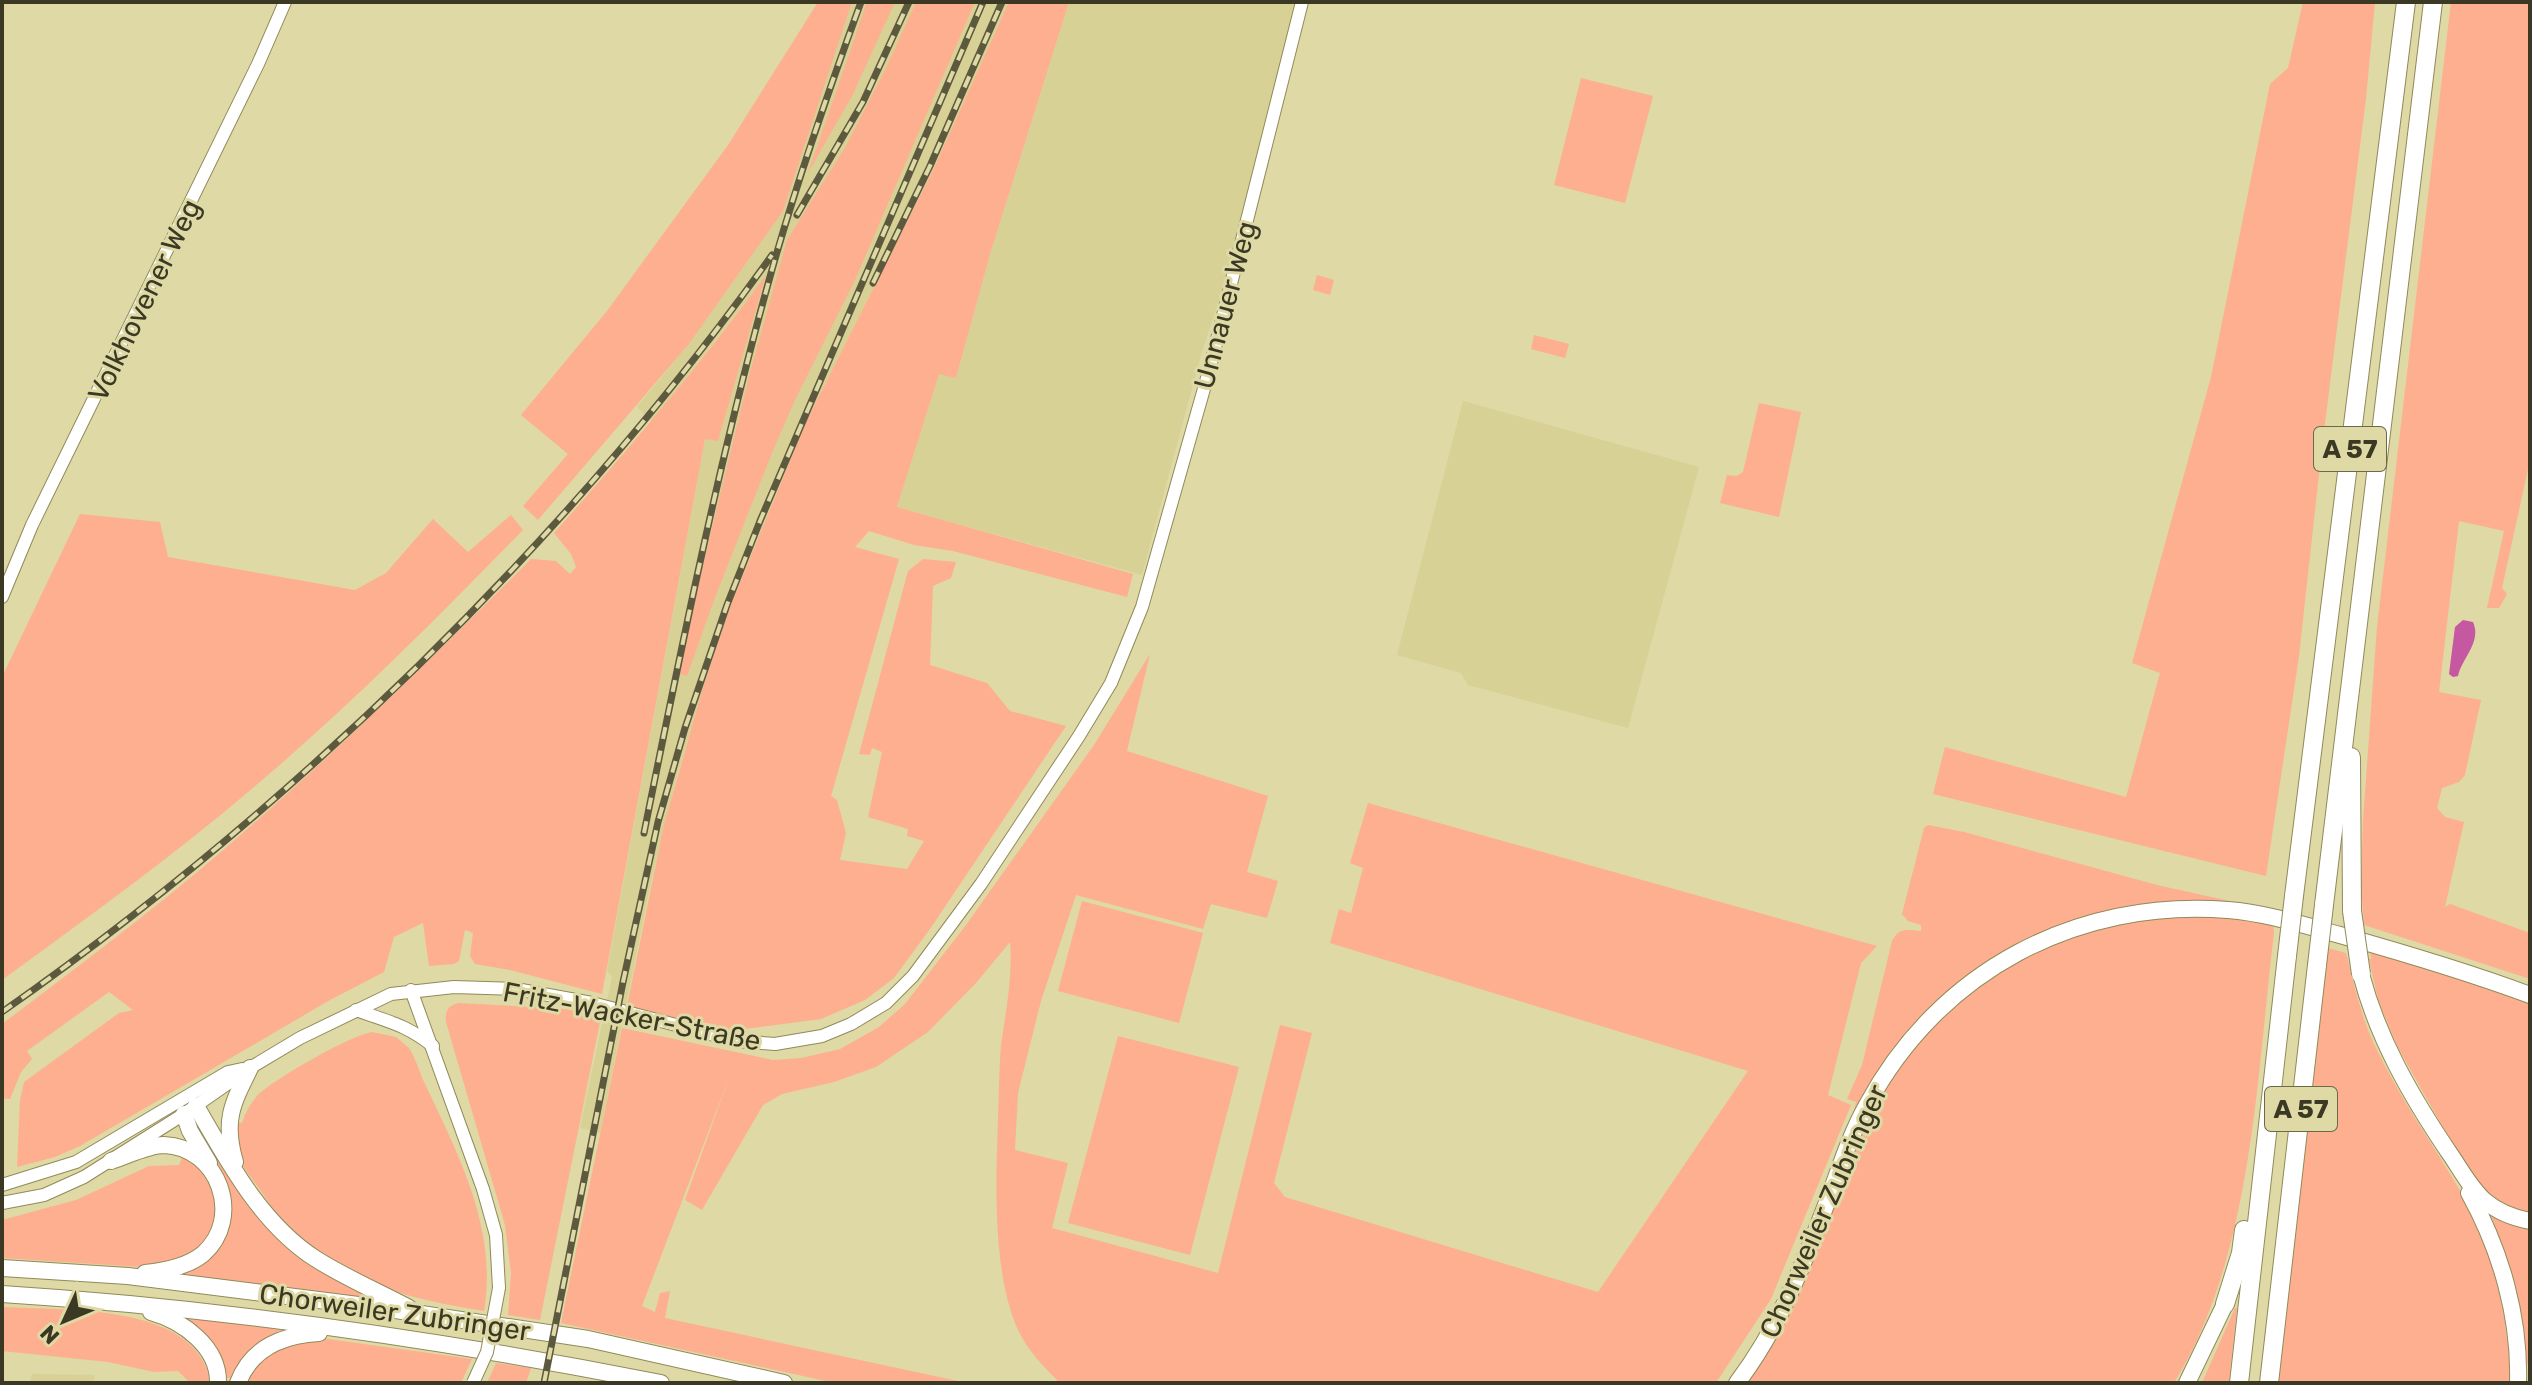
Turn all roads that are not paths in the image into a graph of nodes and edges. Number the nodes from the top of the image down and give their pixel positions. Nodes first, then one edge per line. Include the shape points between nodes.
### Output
1 (285, 2) edge
2 (1302, 2) edge
3 (2406, 2) edge
4 (2433, 2) edge
5 (2, 597) edge
6 (1142, 607) joint
7 (2354, 650) junction
8 (2361, 974) joint
9 (411, 990) junction
10 (2530, 995) edge
11 (356, 1010) junction
12 (433, 1046) junction
13 (250, 1068) junction
14 (186, 1106) junction
15 (2269, 1114) junction
16 (2435, 1132) junction
17 (111, 1161) junction
18 (213, 1170) junction
19 (239, 1175) junction
20 (2, 1185) edge
21 (2, 1203) edge
22 (2530, 1221) edge
23 (2, 1268) edge
24 (128, 1276) junction
25 (2, 1294) edge
26 (111, 1301) junction
27 (2225, 1304) joint
28 (421, 1315) junction
29 (384, 1333) junction
30 (2530, 1373) edge
31 (218, 1383) edge
32 (238, 1383) edge
33 (473, 1383) edge
34 (661, 1383) edge
35 (784, 1383) edge
36 (1737, 1383) edge
37 (2187, 1383) edge
38 (2239, 1383) edge
39 (2269, 1383) edge
40 (2518, 1383) edge
41 (2527, 1383) edge

1 - 5 street, Volkhovener Weg
2 - 6 street, Unnauer Weg via 1216,344
3 - 15 highway, A 57, bridge
4 - 7 highway, A 57
6 - 9 street, Fritz-Wacker-Straße via 1111,683 981,884 913,976 886,1003 851,1024 822,1036 775,1044 737,1041 516,989
7 - 8 highway, bridge via 2352,911
7 - 39 highway, A 57, bridge
8 - 16 highway via 2382,1038
9 - 11 street, Fritz-Wacker-Straße
9 - 12 street
10 - 36 highway, Chorweiler Zubringer via 2375,945 2228,910 2140,912 2043,938 1959,992 1889,1068 1854,1130 1785,1306
11 - 12 street via 397,1022
11 - 13 street, Fritz-Wacker-Straße
12 - 33 street, bridge via 496,1235 499,1288 487,1352
13 - 14 street, Fritz-Wacker-Straße
13 - 19 highway via 228,1126
14 - 17 street, Fritz-Wacker-Straße
14 - 18 highway via 190,1131
14 - 19 highway
14 - 20 street, Fritz-Wacker-Straße via 76,1162
15 - 27 highway via 2241,1253
15 - 38 highway, A 57
16 - 22 highway via 2486,1202
16 - 40 highway via 2496,1251 2515,1330
17 - 18 highway via 161,1145 181,1147
17 - 21 street, Fritz-Wacker-Straße via 44,1195
18 - 24 highway via 225,1206 220,1232 210,1246 187,1264
19 - 28 highway via 277,1226 315,1258
23 - 24 highway, Chorweiler Zubringer
24 - 28 highway, Chorweiler Zubringer
25 - 26 highway, Chorweiler Zubringer
26 - 29 highway, Chorweiler Zubringer
26 - 31 highway via 187,1329 214,1359
27 - 37 highway
28 - 35 highway, Chorweiler Zubringer via 588,1339
29 - 32 highway via 283,1339 253,1357
29 - 34 highway, Chorweiler Zubringer
30 - 41 highway

